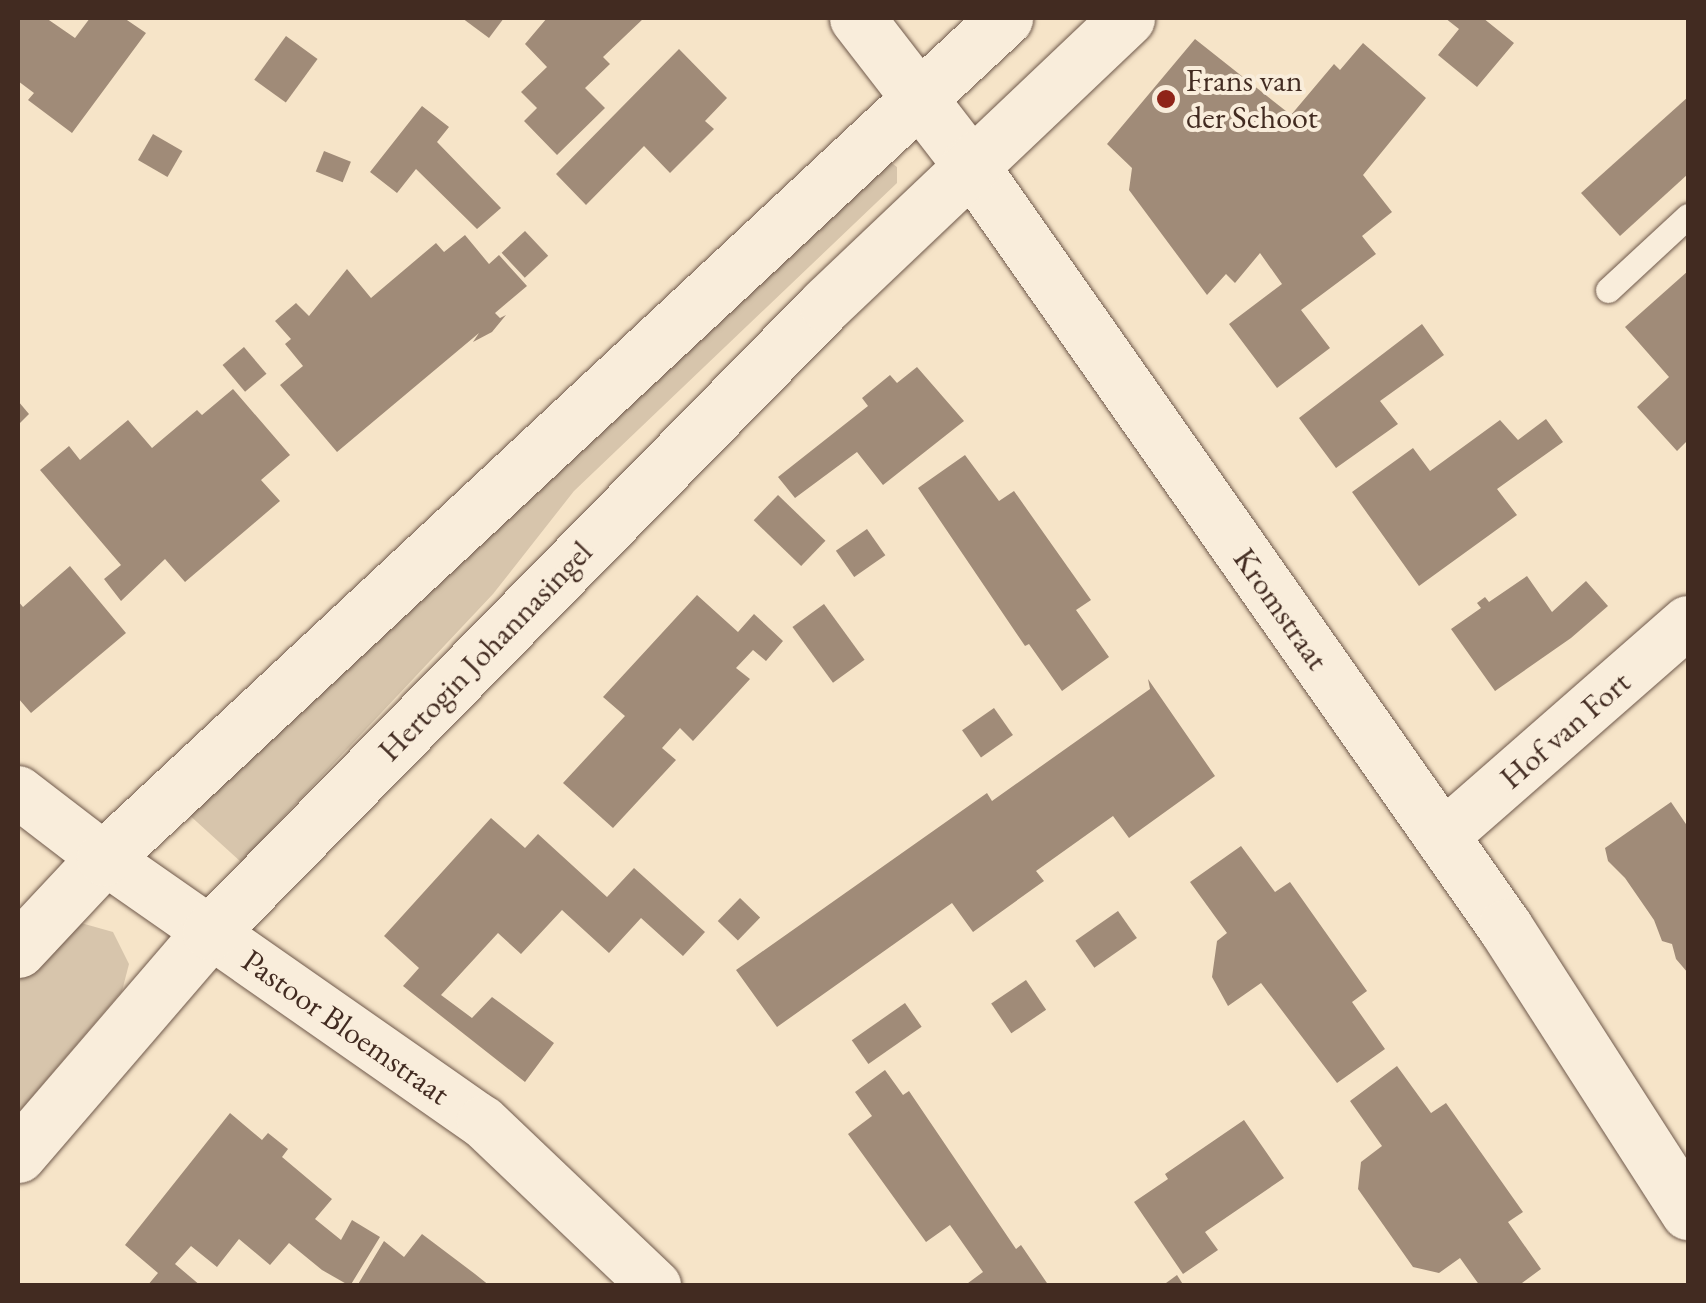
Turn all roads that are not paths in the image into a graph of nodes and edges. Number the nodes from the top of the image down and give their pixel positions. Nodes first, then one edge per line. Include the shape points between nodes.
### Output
1 (857, 18) edge
2 (1004, 18) edge
3 (1127, 18) edge
4 (918, 94) junction
5 (969, 163) junction
6 (1688, 216) edge
7 (1608, 290) dead end
8 (1688, 622) edge
9 (18, 792) edge
10 (1441, 838) junction
11 (104, 858) junction
12 (210, 932) junction
13 (18, 950) edge
14 (18, 1154) edge
15 (1688, 1212) edge
16 (655, 1286) edge

1 - 4 main road, Kromstraat
2 - 4 main road
3 - 5 main road, Hertogin Johannasingel
4 - 5 main road, Kromstraat
4 - 11 main road
5 - 10 main road, Kromstraat
5 - 12 main road, Hertogin Johannasingel
6 - 7 lane
8 - 10 street, Hof van Fort
9 - 11 street, Pastoor Bloemstraat
10 - 15 main road, Kromstraat
11 - 12 street, Pastoor Bloemstraat
11 - 13 main road
12 - 14 main road, Hertogin Johannasingel
12 - 16 street, Pastoor Bloemstraat via 483,1122

